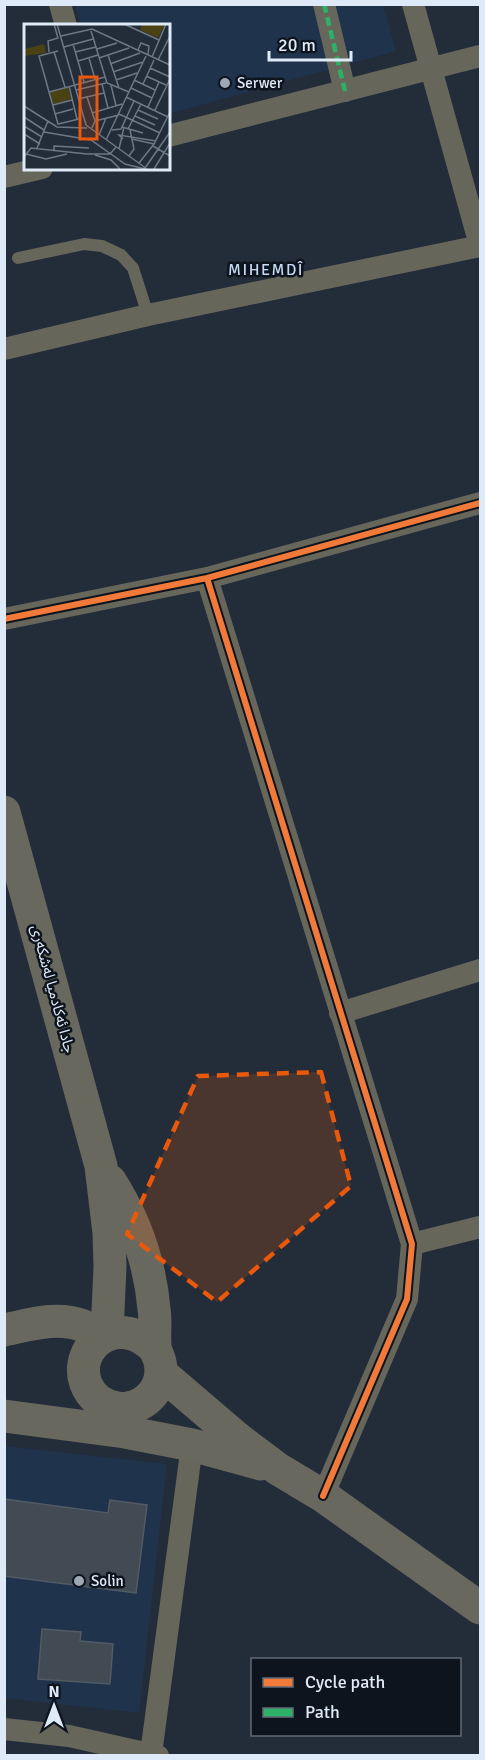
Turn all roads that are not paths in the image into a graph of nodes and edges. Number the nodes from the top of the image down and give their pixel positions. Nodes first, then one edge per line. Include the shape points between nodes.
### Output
1 (60, 4) edge
2 (324, 4) edge
3 (413, 4) edge
4 (65, 24) edge
5 (480, 56) edge
6 (432, 69) junction
7 (345, 91) junction
8 (170, 135) edge
9 (34, 170) edge
10 (4, 177) edge
11 (480, 245) edge
12 (18, 258) dead end
13 (148, 315) junction
14 (4, 349) edge
15 (480, 503) edge
16 (207, 578) junction
17 (4, 619) edge
18 (4, 812) edge
19 (480, 970) edge
20 (340, 1013) junction
21 (101, 1167) junction
22 (480, 1227) edge
23 (412, 1244) junction
24 (4, 1330) edge
25 (105, 1335) junction
26 (158, 1361) junction
27 (122, 1407) junction
28 (4, 1416) edge
29 (58, 1423) junction
30 (192, 1445) junction
31 (278, 1469) junction
32 (323, 1496) junction
33 (480, 1608) edge
34 (4, 1729) edge
35 (66, 1746) edge
36 (154, 1755) edge

1 - 4 street
2 - 7 street
3 - 6 street
5 - 6 street
6 - 7 street
6 - 11 street
7 - 8 street
9 - 10 street
11 - 13 street
12 - 13 lane via 84,244 102,246 121,255 133,268
13 - 14 street
15 - 16 street
16 - 17 street
16 - 20 street
18 - 21 main road, جادا ئه‌كادميا له‌شكه‌رى
19 - 20 street
20 - 23 street
21 - 25 main road via 110,1267
21 - 26 main road via 122,1199 149,1272
22 - 23 street
23 - 32 street via 407,1299
24 - 25 main road via 52,1321 68,1322
25 - 26 main road via 135,1334 146,1340
25 - 27 main road via 88,1353 84,1375 92,1395 101,1402
26 - 27 main road via 157,1388 148,1400
26 - 31 main road via 237,1438
27 - 29 main road via 83,1409
27 - 30 main road
28 - 29 main road
29 - 30 main road
30 - 31 main road
30 - 36 street
31 - 32 main road
32 - 33 main road
34 - 35 street
35 - 36 street

